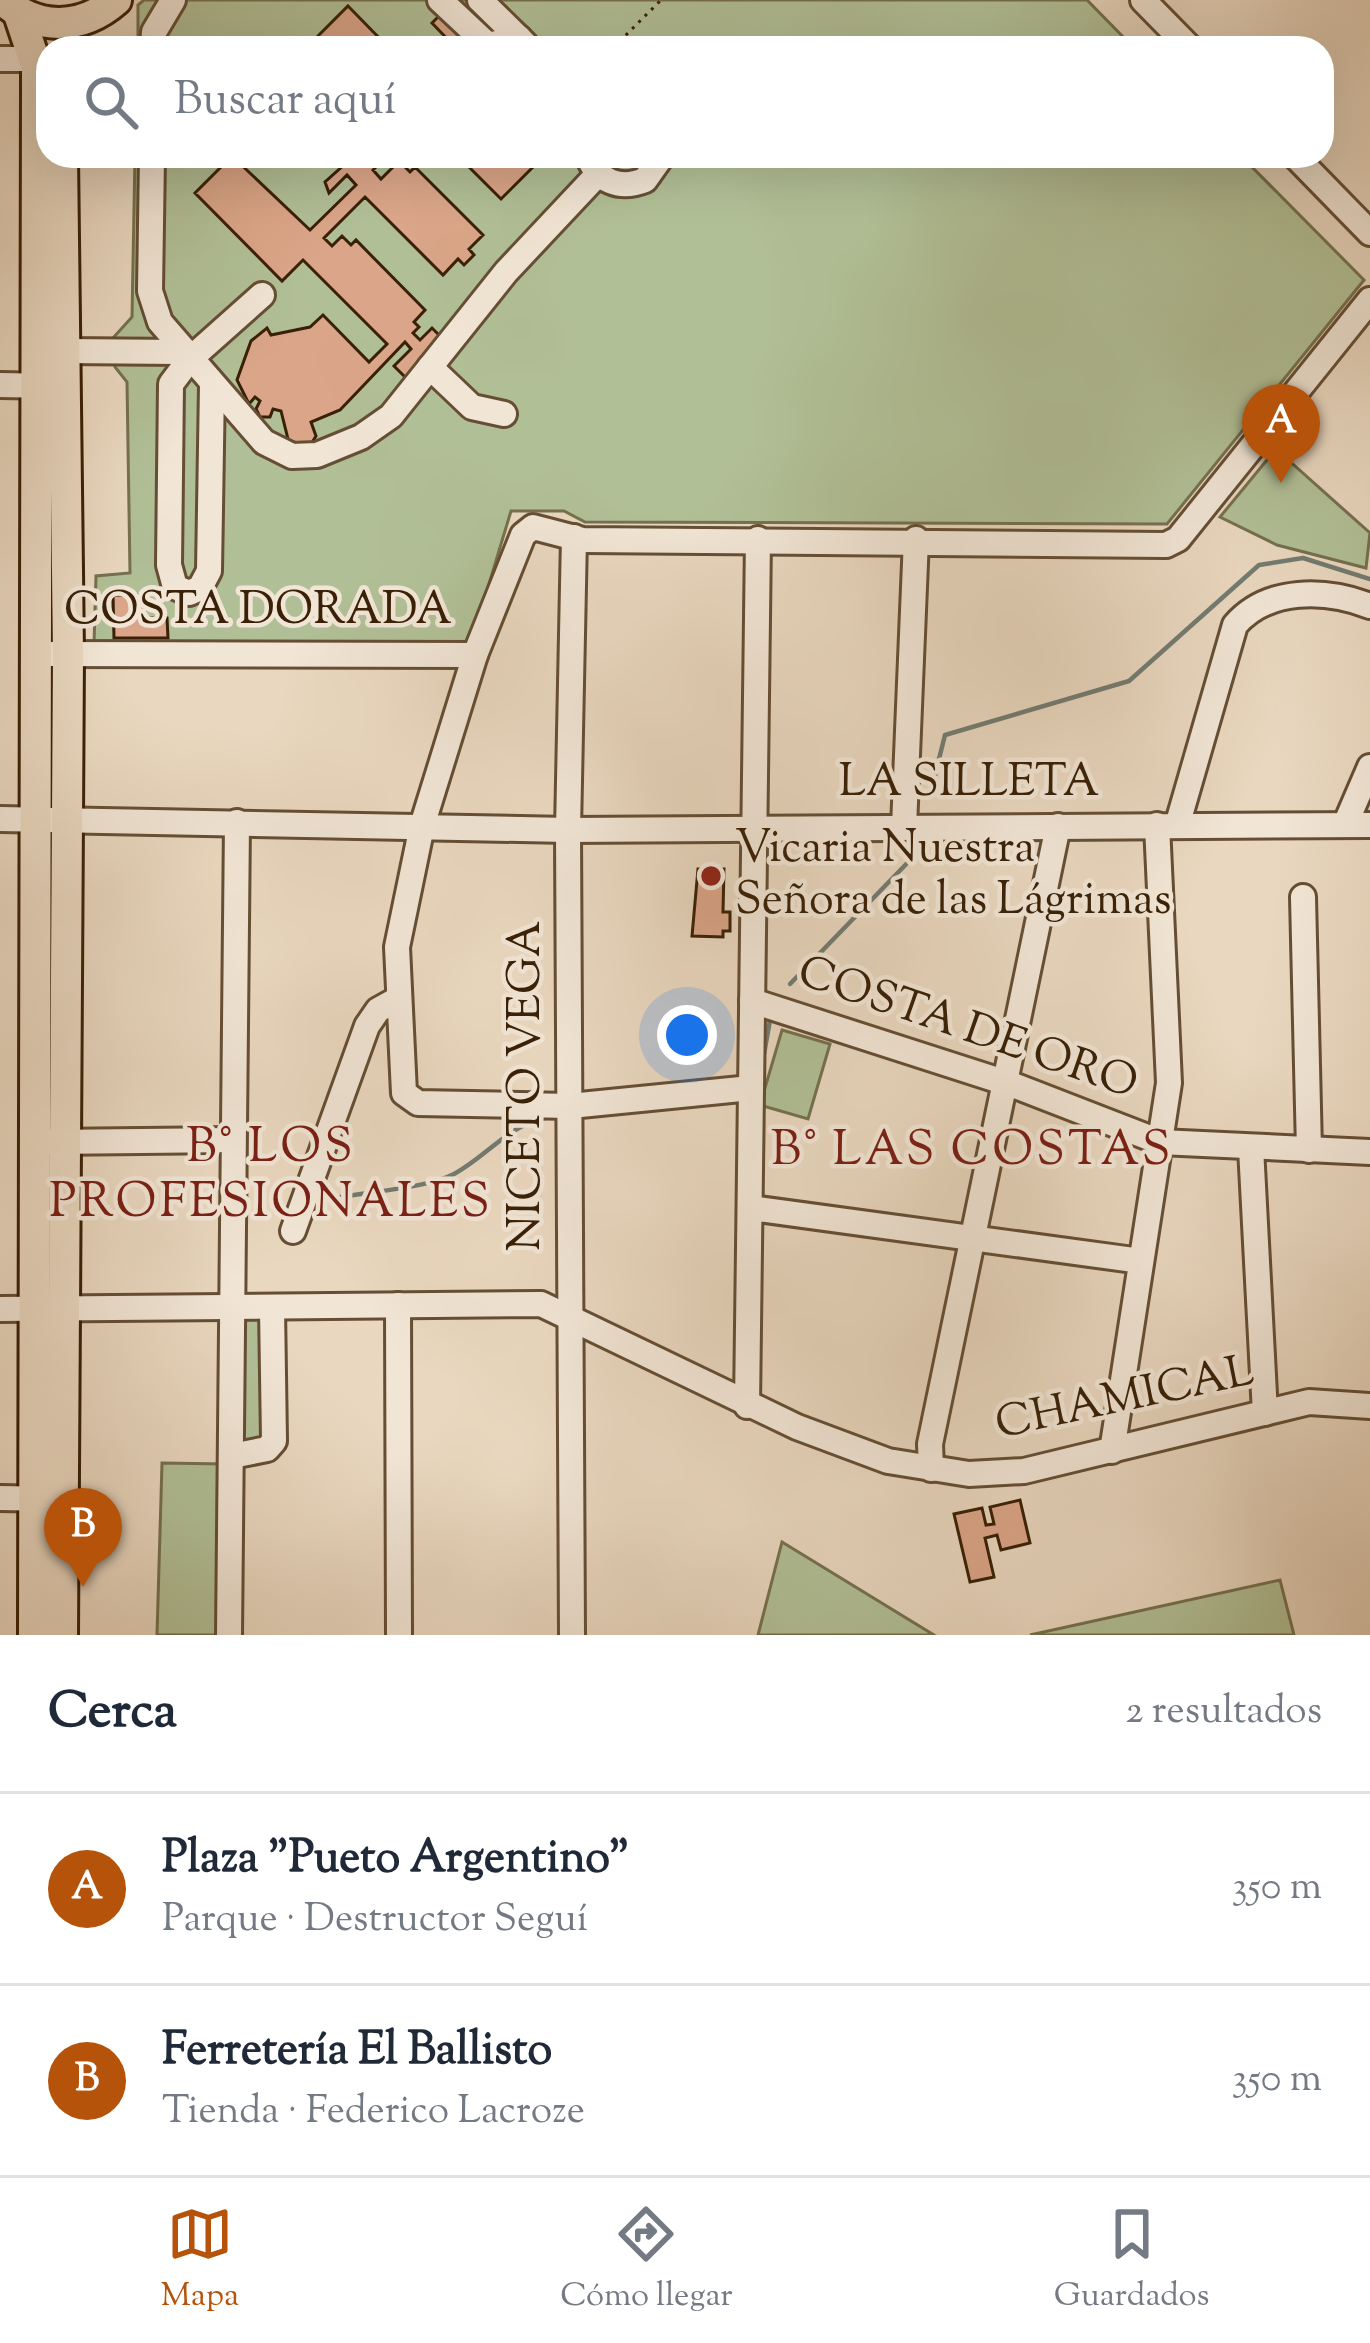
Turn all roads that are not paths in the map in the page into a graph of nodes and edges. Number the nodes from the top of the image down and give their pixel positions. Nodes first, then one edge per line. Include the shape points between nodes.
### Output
1 (116, 0) edge
2 (173, 0) edge
3 (440, 0) edge
4 (480, 0) edge
5 (1143, 0) edge
6 (11, 7) edge
7 (46, 36) edge
8 (65, 36) edge
9 (154, 36) edge
10 (478, 36) edge
11 (517, 36) edge
12 (1178, 36) edge
13 (36, 49) edge
14 (0, 59) edge
15 (53, 168) edge
16 (62, 168) edge
17 (152, 168) edge
18 (591, 168) edge
19 (599, 168) edge
20 (657, 168) edge
21 (1307, 168) edge
22 (1370, 233) edge
23 (262, 295) dead end
24 (1370, 300) edge
25 (64, 350) junction
26 (185, 356) junction
27 (430, 367) junction
28 (0, 385) edge
29 (212, 385) junction
30 (50, 386) junction
31 (504, 414) dead end
32 (574, 537) junction
33 (758, 539) junction
34 (916, 539) junction
35 (1370, 606) edge
36 (53, 654) junction
37 (476, 655) junction
38 (1370, 767) edge
39 (0, 819) edge
40 (52, 820) junction
41 (237, 823) junction
42 (1167, 825) junction
43 (1358, 825) edge
44 (422, 826) junction
45 (1058, 826) junction
46 (904, 827) junction
47 (754, 828) junction
48 (568, 830) junction
49 (1303, 896) dead end
50 (396, 1000) junction
51 (752, 1001) junction
52 (1007, 1083) junction
53 (751, 1088) junction
54 (570, 1106) junction
55 (233, 1140) junction
56 (50, 1142) junction
57 (1160, 1142) junction
58 (1251, 1148) junction
59 (1309, 1150) junction
60 (1370, 1152) edge
61 (752, 1208) junction
62 (293, 1231) dead end
63 (976, 1238) junction
64 (1142, 1261) junction
65 (398, 1305) junction
66 (272, 1308) junction
67 (0, 1309) edge
68 (48, 1309) junction
69 (230, 1310) junction
70 (571, 1314) junction
71 (747, 1406) junction
72 (1370, 1406) edge
73 (1265, 1413) junction
74 (1112, 1451) junction
75 (232, 1456) junction
76 (931, 1469) junction
77 (0, 1498) edge
78 (48, 1499) junction
79 (34, 1635) edge
80 (62, 1635) edge
81 (230, 1635) edge
82 (399, 1635) edge
83 (572, 1635) edge

1 - 8 main road
2 - 9 street
3 - 10 street
4 - 11 street
5 - 12 street
6 - 7 main road
13 - 14 street
15 - 30 main road
16 - 25 main road
17 - 26 street via 151,291 160,322
18 - 27 street
19 - 20 street via 633,185
21 - 22 street
23 - 26 street
24 - 34 street via 1178,539
25 - 26 street
25 - 30 main road
26 - 29 street
26 - 29 street via 171,384 169,565 182,592 195,592 209,571
27 - 29 street via 391,416 317,455 292,456 264,442
27 - 31 street via 472,406
28 - 30 street
30 - 36 main road
32 - 33 street
32 - 37 street via 533,527 523,535
32 - 48 street, NICETO VEGA
33 - 34 street
33 - 47 street
34 - 46 street
35 - 42 street via 1324,593 1250,608 1235,625
36 - 37 street, COSTA DORADA
36 - 40 main road
37 - 44 street
38 - 43 street
39 - 40 street, LA SILLETA
40 - 41 street, LA SILLETA
40 - 56 main road
41 - 44 street, LA SILLETA
41 - 55 street
42 - 43 street, LA SILLETA
42 - 45 street, LA SILLETA
42 - 57 street via 1169,1058
44 - 48 street, LA SILLETA
44 - 50 street via 397,947
45 - 46 street, LA SILLETA
45 - 52 street
46 - 47 street, LA SILLETA
47 - 48 street, LA SILLETA
47 - 51 street
48 - 54 street, NICETO VEGA
49 - 59 street
50 - 54 street via 404,1093 418,1103
50 - 62 street via 367,1026
51 - 52 street, COSTA DE ORO
51 - 53 street
52 - 57 street, COSTA DE ORO
52 - 63 street
53 - 54 street
53 - 61 street
54 - 70 street, NICETO VEGA
55 - 56 street
55 - 69 street
56 - 68 main road
57 - 58 street, COSTA DE ORO
57 - 64 street
58 - 59 street, COSTA DE ORO
58 - 73 street
59 - 60 street, COSTA DE ORO
61 - 63 street
61 - 71 street
63 - 64 street
63 - 76 street
64 - 74 street
65 - 66 street, CHAMICAL
65 - 70 street, CHAMICAL via 541,1304
65 - 82 street
66 - 69 street, CHAMICAL
66 - 75 street via 274,1441 267,1450
67 - 68 street, CHAMICAL
68 - 69 street, CHAMICAL
68 - 78 main road
69 - 75 street
70 - 71 street, CHAMICAL
70 - 83 street, NICETO VEGA
71 - 76 street, CHAMICAL via 888,1461
72 - 73 street, CHAMICAL via 1309,1402
73 - 74 street, CHAMICAL
74 - 76 street, CHAMICAL via 1024,1471
75 - 81 street
77 - 78 street
78 - 79 main road
78 - 80 main road

